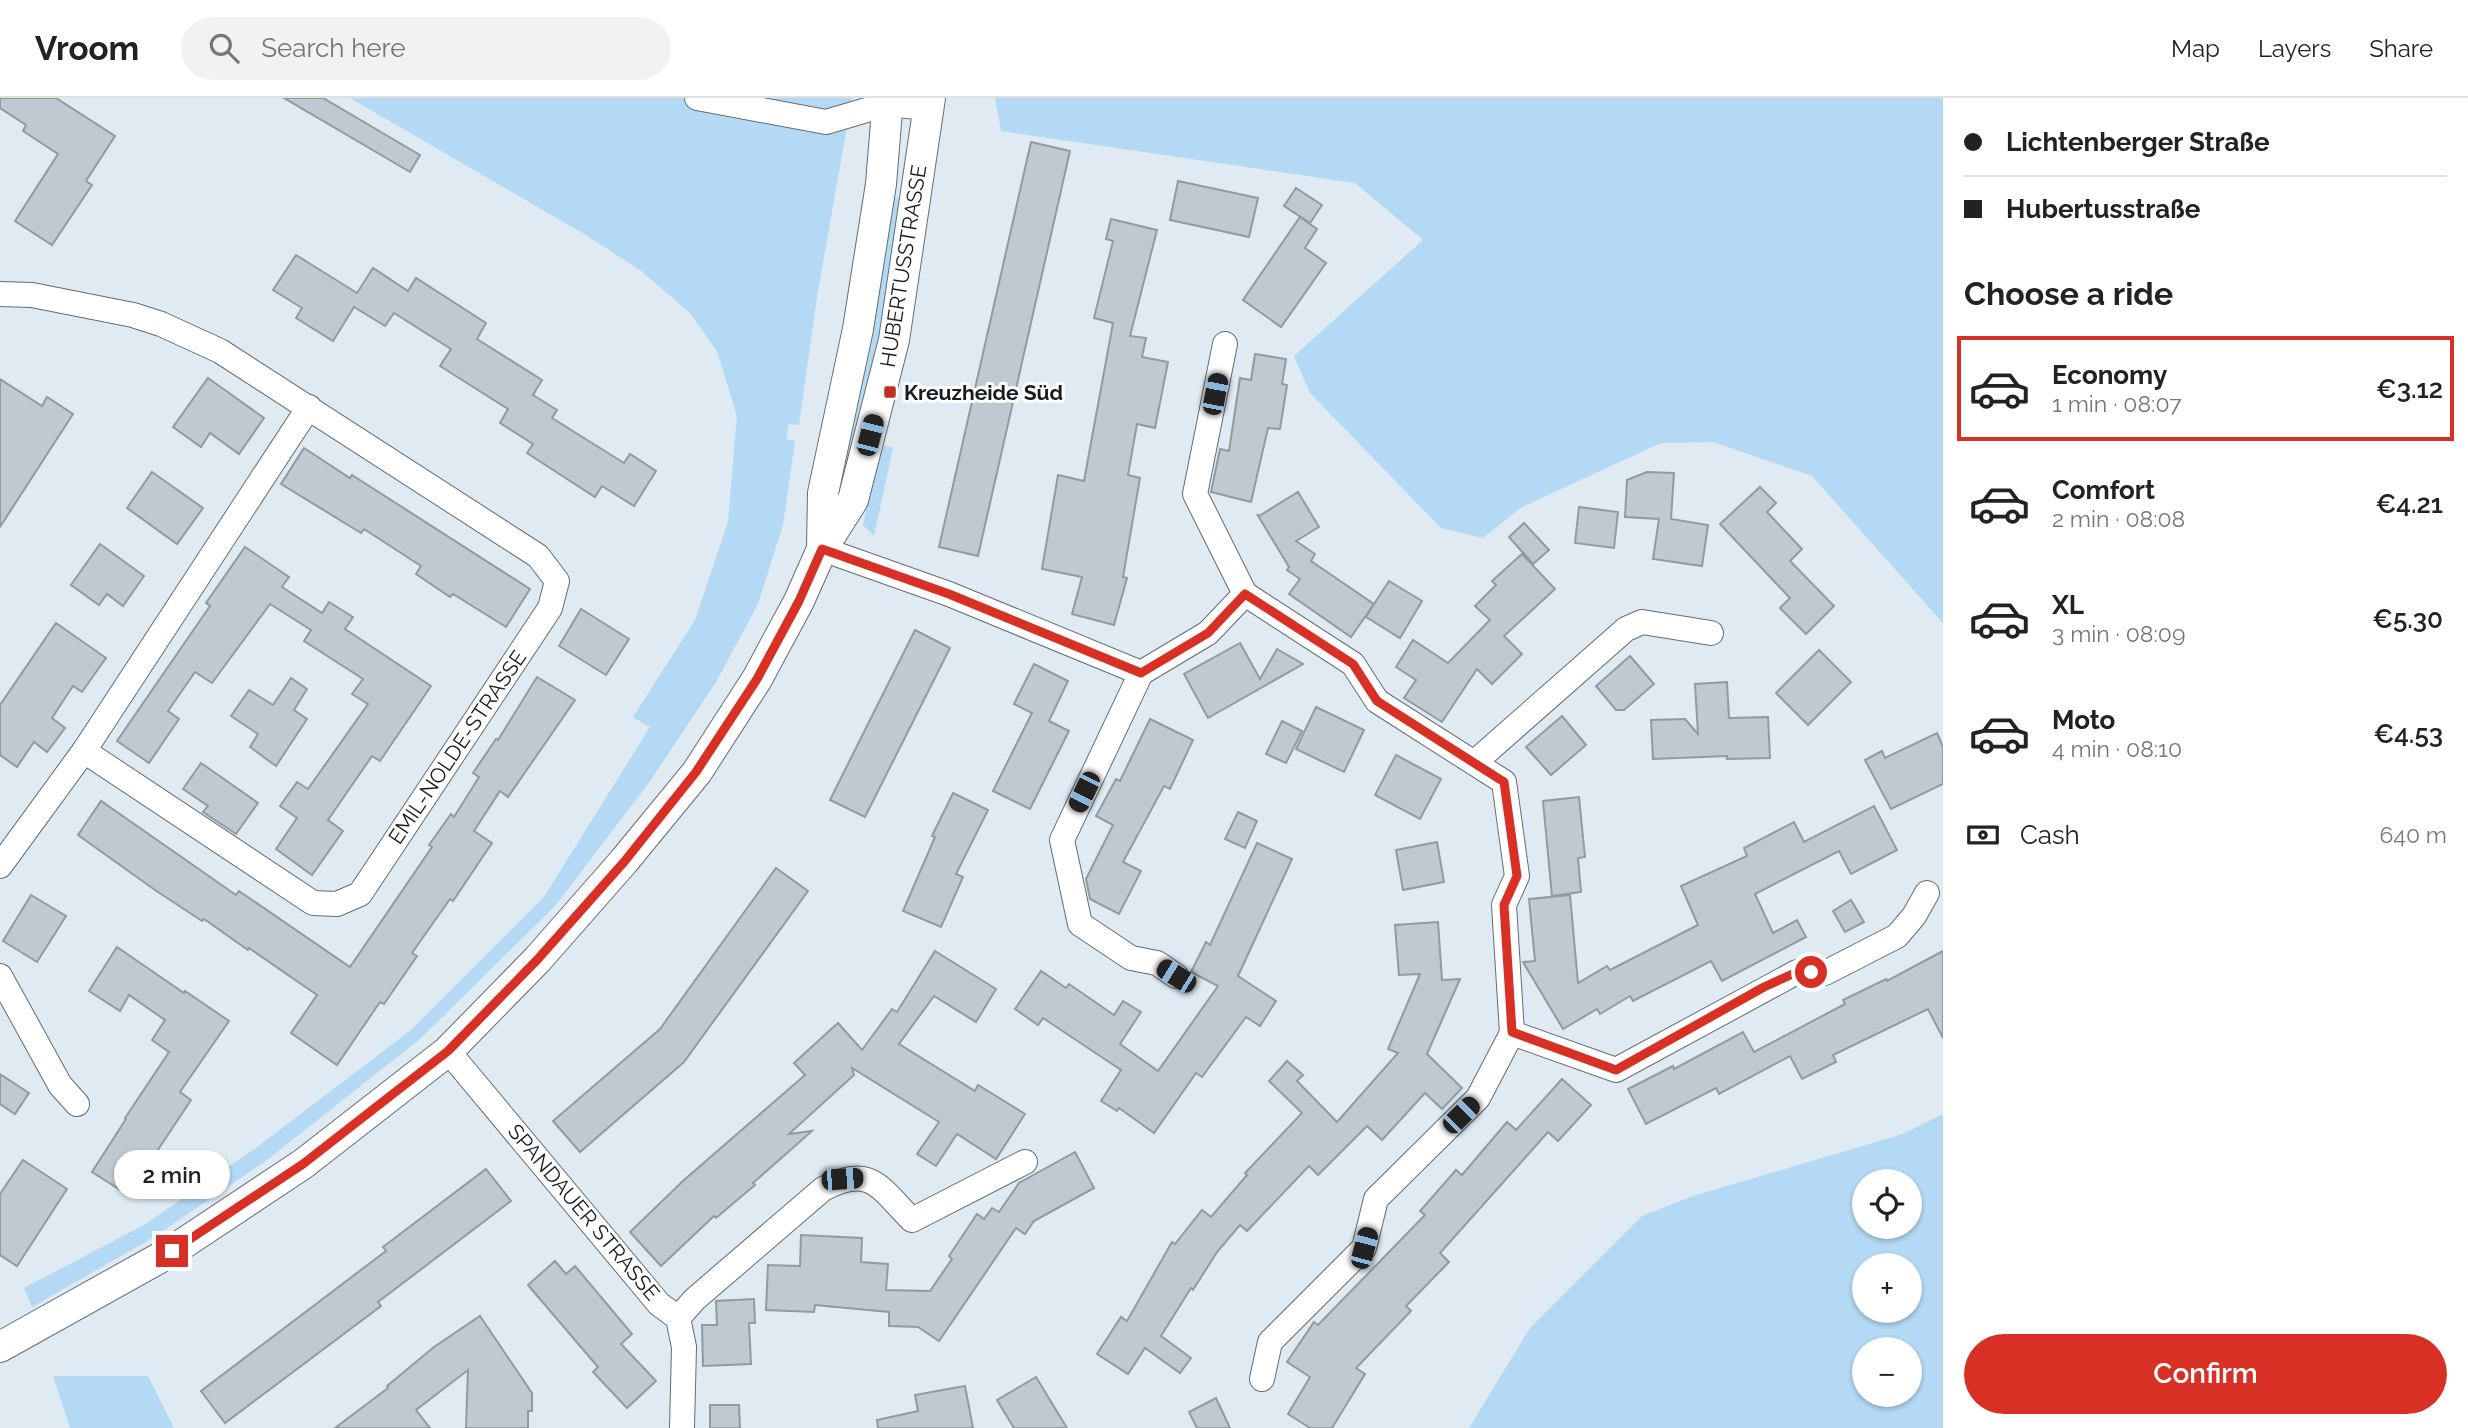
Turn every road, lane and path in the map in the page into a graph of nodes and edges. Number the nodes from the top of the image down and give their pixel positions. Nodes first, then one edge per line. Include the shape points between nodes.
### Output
1 (697, 98) edge
2 (884, 100) edge
3 (929, 103) edge
4 (0, 294) edge
5 (1225, 344) dead end
6 (309, 408) junction
7 (822, 549) junction
8 (1245, 594) junction
9 (1711, 633) dead end
10 (1141, 673) junction
11 (84, 751) junction
12 (1475, 762) junction
13 (0, 866) edge
14 (1927, 893) dead end
15 (0, 976) edge
16 (1176, 976) dead end
17 (1512, 1032) junction
18 (448, 1051) junction
19 (77, 1104) dead end
20 (1025, 1163) dead end
21 (678, 1318) junction
22 (0, 1346) edge
23 (1262, 1379) dead end
24 (682, 1428) edge

1 - 2 street via 826,122
2 - 3 street
2 - 7 street, HUBERTUSSTRASSE via 881,184 858,329 823,493
3 - 7 street, HUBERTUSSTRASSE via 894,340 853,500
4 - 6 street, EMIL-NOLDE-STRASSE via 83,304 161,324 220,351
5 - 8 street via 1195,494
6 - 11 street
6 - 11 street, EMIL-NOLDE-STRASSE via 538,556 557,581 550,608 360,894 337,904 313,902
7 - 10 street via 949,594
7 - 18 street, HUBERTUSSTRASSE via 757,679 696,772 546,950
8 - 10 street via 1208,633
8 - 12 street via 1353,664 1377,701
9 - 12 street via 1642,622 1626,629
10 - 16 street via 1062,840 1080,924 1131,958 1157,964
11 - 13 street
12 - 17 street via 1504,782 1506,795 1517,876 1504,905
14 - 17 street via 1897,936 1825,973 1797,972 1616,1070
15 - 19 street via 60,1085
17 - 23 street via 1478,1098 1376,1199 1364,1248 1270,1342
18 - 21 street, SPANDAUER STRASSE via 659,1304
18 - 22 street, HUBERTUSSTRASSE via 303,1164 172,1251
20 - 21 street via 912,1220 865,1177 842,1179 695,1298
21 - 24 street, SPANDAUER STRASSE via 684,1347

